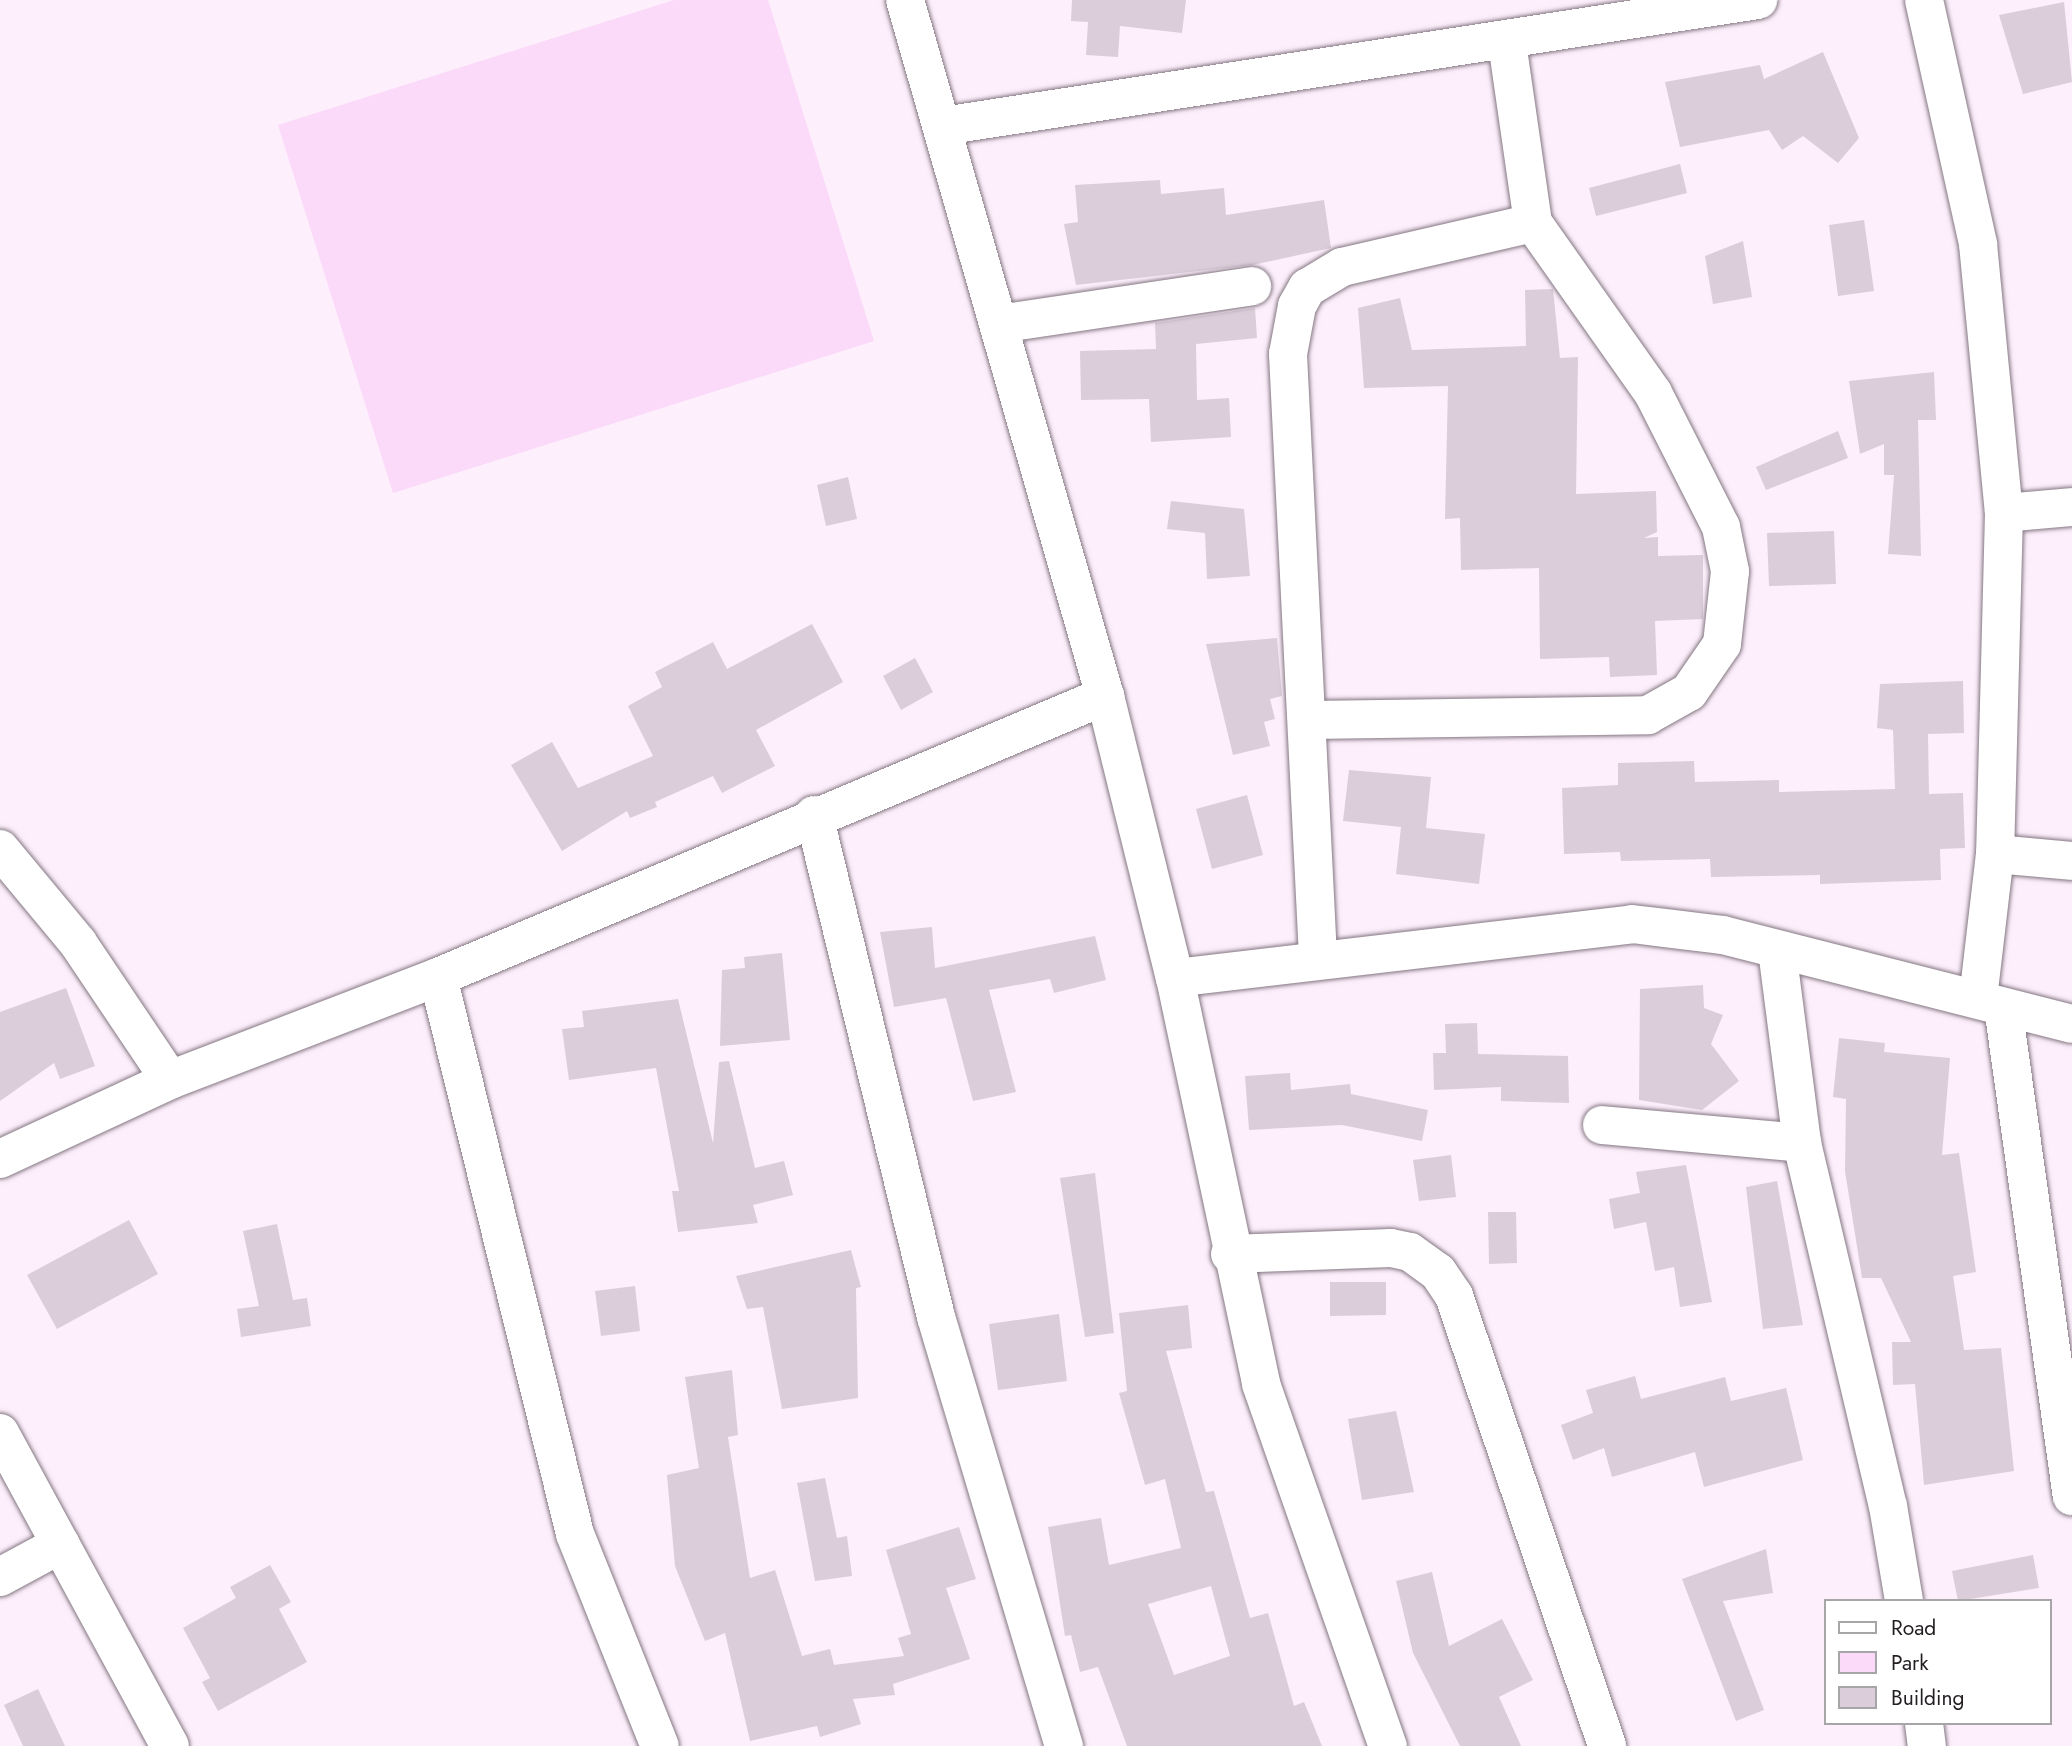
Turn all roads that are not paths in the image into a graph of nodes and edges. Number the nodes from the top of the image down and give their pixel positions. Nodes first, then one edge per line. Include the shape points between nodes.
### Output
1 (905, 0) edge
2 (1758, 0) edge
3 (1924, 0) edge
4 (1507, 43) junction
5 (943, 126) junction
6 (1533, 223) junction
7 (1252, 286) dead end
8 (999, 324) junction
9 (2072, 507) edge
10 (2004, 513) junction
11 (1105, 696) junction
12 (1310, 720) junction
13 (814, 815) junction
14 (0, 849) edge
15 (1995, 854) junction
16 (2072, 861) edge
17 (1777, 950) junction
18 (1318, 957) junction
19 (438, 977) junction
20 (1175, 978) junction
21 (1990, 1003) junction
22 (2072, 1024) edge
23 (170, 1080) junction
24 (1602, 1125) dead end
25 (1802, 1143) junction
26 (0, 1158) edge
27 (1230, 1254) junction
28 (0, 1433) edge
29 (2072, 1496) edge
30 (61, 1544) junction
31 (0, 1577) edge
32 (1904, 1599) edge
33 (1924, 1725) edge
34 (170, 1746) edge
35 (660, 1746) edge
36 (1064, 1746) edge
37 (1388, 1746) edge
38 (1608, 1746) edge
39 (1927, 1746) edge

1 - 5 street
2 - 4 street
3 - 10 street via 1978,244
4 - 5 street
4 - 6 street
5 - 8 street
6 - 12 street via 1342,267 1301,294 1288,354
6 - 12 street via 1653,393 1721,527 1730,571 1722,643 1689,692 1648,715
7 - 8 street
8 - 11 street
9 - 10 street
10 - 15 street
11 - 13 street
11 - 20 street
12 - 18 street
13 - 19 street
13 - 36 street via 936,1317
14 - 23 street via 78,943
15 - 16 street
15 - 21 street
17 - 18 street via 1683,927 1632,924
17 - 21 street
17 - 25 street
18 - 20 street
19 - 23 street
19 - 35 street via 575,1534
20 - 27 street
21 - 22 street
21 - 29 street
23 - 26 street
24 - 25 street
25 - 32 street via 1888,1506
27 - 37 street via 1293,1488
27 - 38 street via 1391,1248 1410,1252 1438,1272 1454,1296
28 - 30 street
30 - 31 street
30 - 34 street
33 - 39 street

